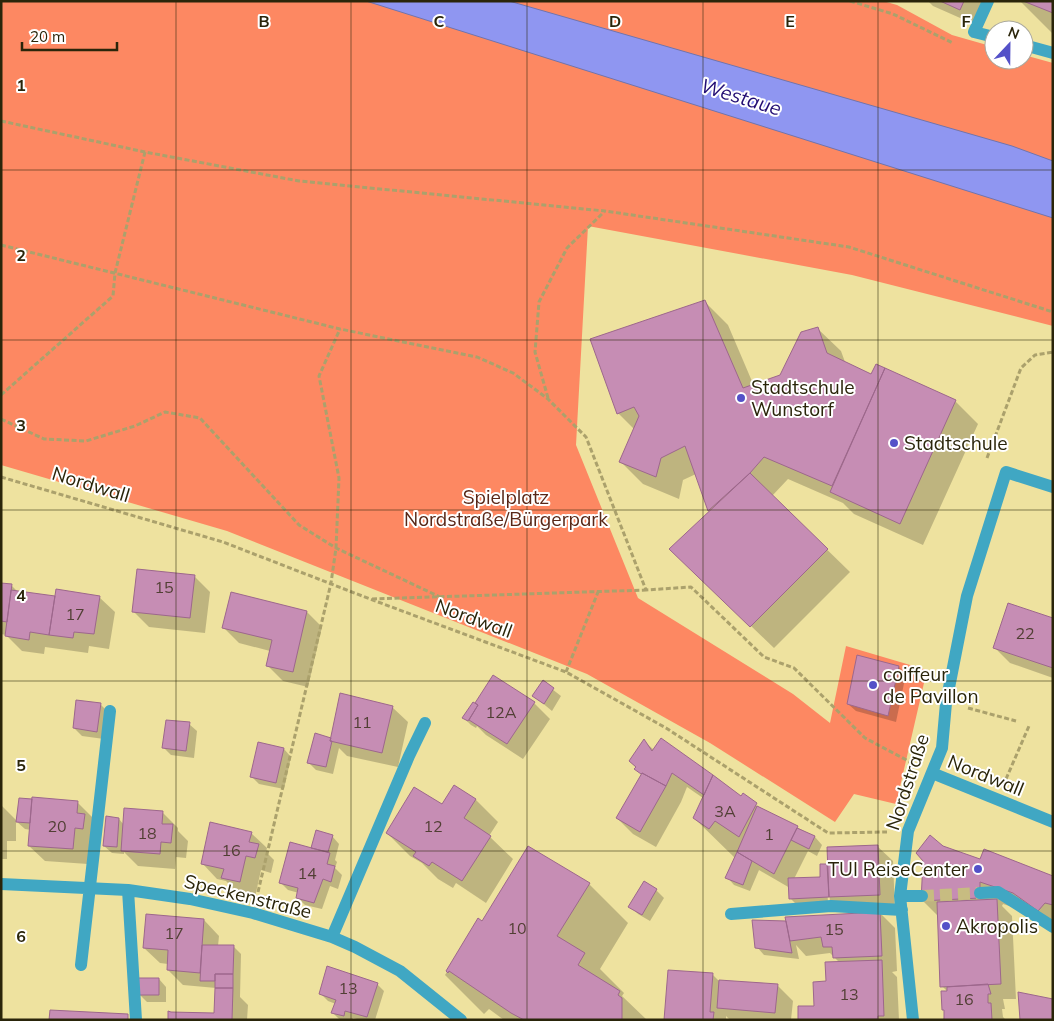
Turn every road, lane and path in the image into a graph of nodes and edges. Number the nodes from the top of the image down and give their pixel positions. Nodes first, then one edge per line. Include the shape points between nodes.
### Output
1 (850, 1) edge
2 (988, 1) edge
3 (984, 34) edge
4 (955, 44) dead end
5 (1034, 48) edge
6 (1053, 53) edge
7 (1, 121) edge
8 (146, 152) junction
9 (605, 211) junction
10 (1, 245) edge
11 (115, 273) junction
12 (1053, 312) edge
13 (340, 329) junction
14 (1053, 352) edge
15 (1, 395) edge
16 (548, 399) junction
17 (1, 419) edge
18 (1006, 472) junction
19 (1, 477) edge
20 (1053, 487) edge
21 (336, 548) junction
22 (331, 583) junction
23 (646, 590) junction
24 (598, 592) junction
25 (440, 598) junction
26 (370, 599) junction
27 (566, 672) junction
28 (946, 703) junction
29 (110, 711) dead end
30 (1016, 721) dead end
31 (425, 723) dead end
32 (1029, 726) dead end
33 (1010, 770) dead end
34 (932, 774) junction
35 (1053, 822) edge
36 (908, 831) junction
37 (1, 884) edge
38 (91, 888) junction
39 (128, 890) junction
40 (980, 893) tunnel mouth
41 (900, 896) junction
42 (922, 896) tunnel mouth
43 (902, 910) junction
44 (253, 913) junction
45 (731, 914) dead end
46 (1053, 927) edge
47 (332, 937) junction
48 (81, 965) dead end
49 (136, 1020) edge
50 (461, 1020) edge
51 (913, 1020) edge

1 - 4 path via 893,14
2 - 3 street via 974,32
5 - 6 street
7 - 8 path
8 - 9 path via 299,181
8 - 11 path
9 - 12 path via 849,247
9 - 16 path via 567,248 539,302 535,352
10 - 11 path
11 - 13 path
11 - 15 path via 113,296
13 - 16 path via 477,357 513,373
13 - 21 path via 319,376 339,478
14 - 18 path via 1035,355 1021,368 984,466
16 - 23 path via 586,437
17 - 21 path via 44,439 86,441 135,426 165,412 200,418 299,525
18 - 20 street
18 - 28 street, Nordstraße via 967,596
19 - 22 path, Nordwall via 223,542
21 - 22 path
21 - 25 path
22 - 26 path, Nordwall
22 - 44 path
23 - 24 path
23 - 34 path via 692,587 764,657 794,668 865,738
24 - 25 path
24 - 27 path
25 - 26 path
26 - 27 path, Nordwall
27 - 36 path, Nordwall via 666,728 828,833
28 - 30 path
28 - 34 street, Nordstraße via 942,748
29 - 38 street
31 - 47 street
32 - 33 path
34 - 35 street, Nordwall
34 - 36 street, Nordstraße
36 - 41 street, Nordstraße
37 - 38 street, Speckenstraße
38 - 39 street, Speckenstraße
38 - 48 street
39 - 44 street, Speckenstraße
39 - 49 street
40 - 46 street via 998,892
41 - 42 street
41 - 43 street, Nordstraße
43 - 45 street via 831,906
43 - 51 street, Nordstraße
44 - 47 street, Speckenstraße
47 - 50 street, Speckenstraße via 400,971

